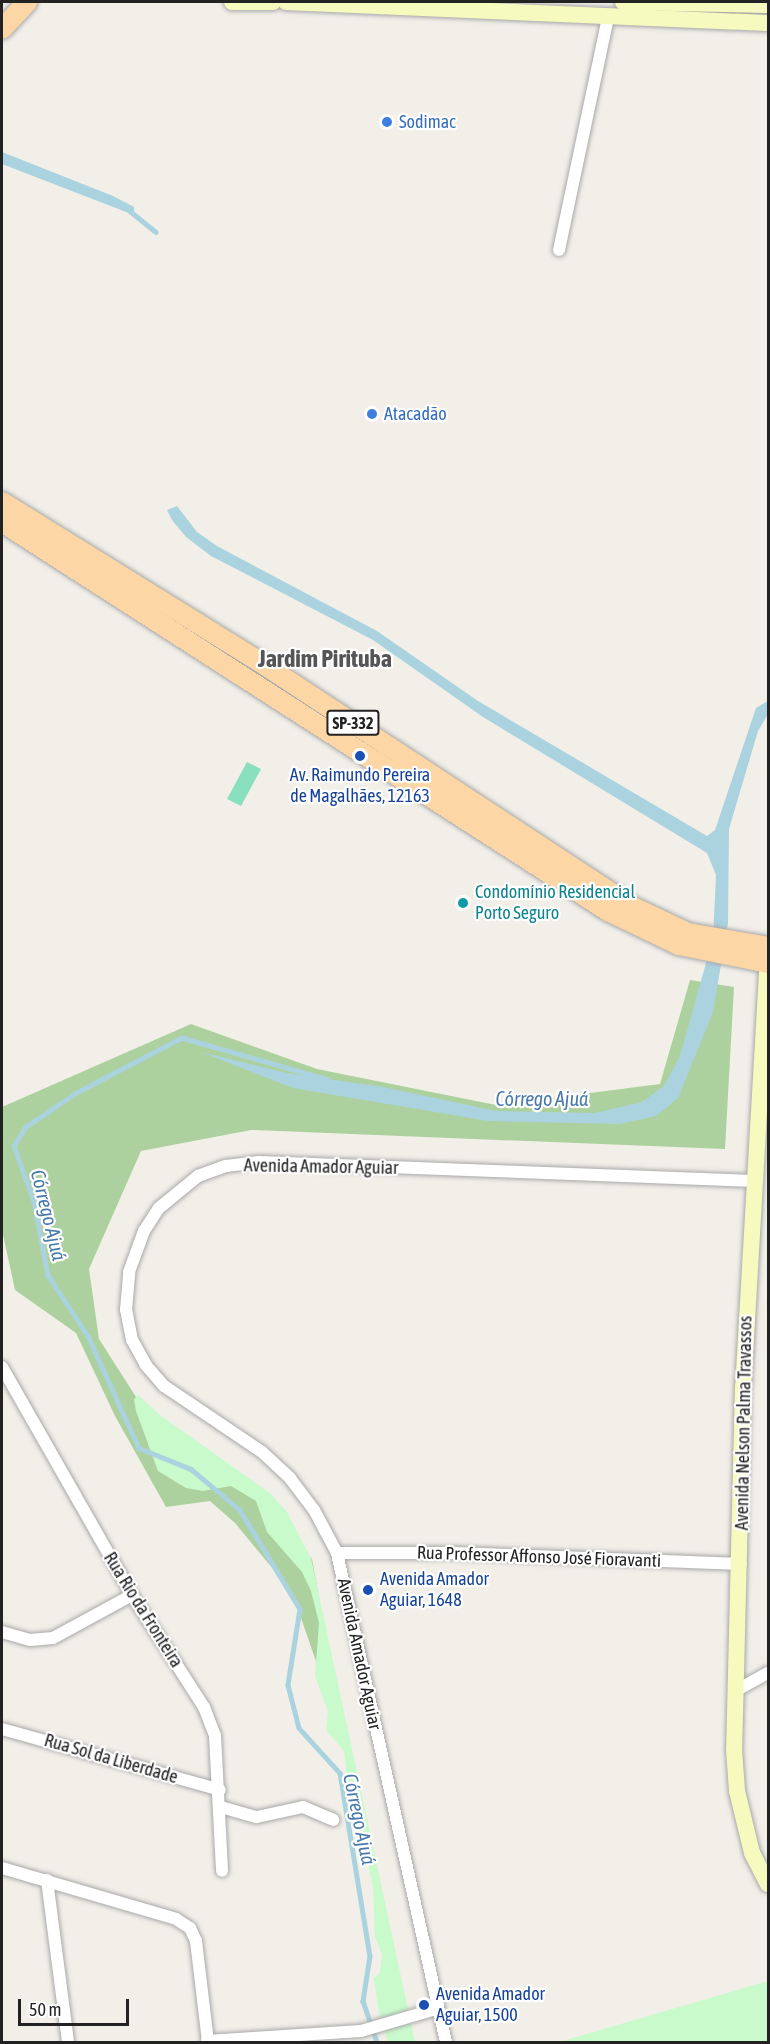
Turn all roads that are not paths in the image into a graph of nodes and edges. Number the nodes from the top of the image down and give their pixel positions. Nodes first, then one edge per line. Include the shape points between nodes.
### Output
1 (27, 2) edge
2 (232, 2) edge
3 (273, 2) edge
4 (286, 2) edge
5 (624, 2) edge
6 (768, 5) edge
7 (515, 8) edge
8 (608, 17) junction
9 (768, 23) edge
10 (2, 29) edge
11 (559, 250) dead end
12 (2, 502) edge
13 (2, 522) edge
14 (704, 945) junction
15 (768, 957) edge
16 (755, 1181) junction
17 (2, 1367) edge
18 (337, 1553) junction
19 (741, 1564) junction
20 (132, 1596) junction
21 (2, 1632) edge
22 (768, 1673) edge
23 (735, 1691) junction
24 (2, 1729) edge
25 (220, 1790) junction
26 (220, 1807) junction
27 (333, 1820) dead end
28 (2, 1868) edge
29 (222, 1871) dead end
30 (47, 1880) junction
31 (768, 1884) edge
32 (436, 2009) junction
33 (207, 2042) edge
34 (68, 2043) edge
35 (446, 2043) edge

1 - 10 main road
2 - 3 street
4 - 7 street
5 - 6 street
7 - 8 street
8 - 9 street
8 - 11 street
12 - 14 main road, SP-332 via 266,666 633,907
13 - 14 main road, SP-332 via 569,887 656,937
14 - 15 main road, SP-332
15 - 16 street, Avenida Nelson Palma Travassos
16 - 18 street, Avenida Amador Aguiar via 259,1162 207,1173 177,1191 159,1208 144,1231 129,1272 126,1310 132,1340 164,1386 262,1452 290,1478 314,1510
16 - 19 street, Avenida Nelson Palma Travassos via 743,1387
17 - 20 street, Rua Rio da Fronteira
18 - 19 street, Rua Professor Affonso José Fioravanti via 455,1552
18 - 32 street, Avenida Amador Aguiar
19 - 23 street, Avenida Nelson Palma Travassos
20 - 21 street via 53,1638 30,1640
20 - 25 street, Rua Rio da Fronteira via 204,1707 215,1736
22 - 23 street
23 - 31 street, Avenida Nelson Palma Travassos via 737,1791 752,1853
24 - 25 street, Rua Sol da Liberdade
25 - 26 street, Rua Rio da Fronteira
26 - 27 street via 256,1817 303,1807
26 - 29 street, Rua Rio da Fronteira
28 - 30 street
30 - 33 street via 177,1919 190,1929 196,1941
30 - 34 street
32 - 33 street via 361,2031
32 - 35 street, Avenida Amador Aguiar

